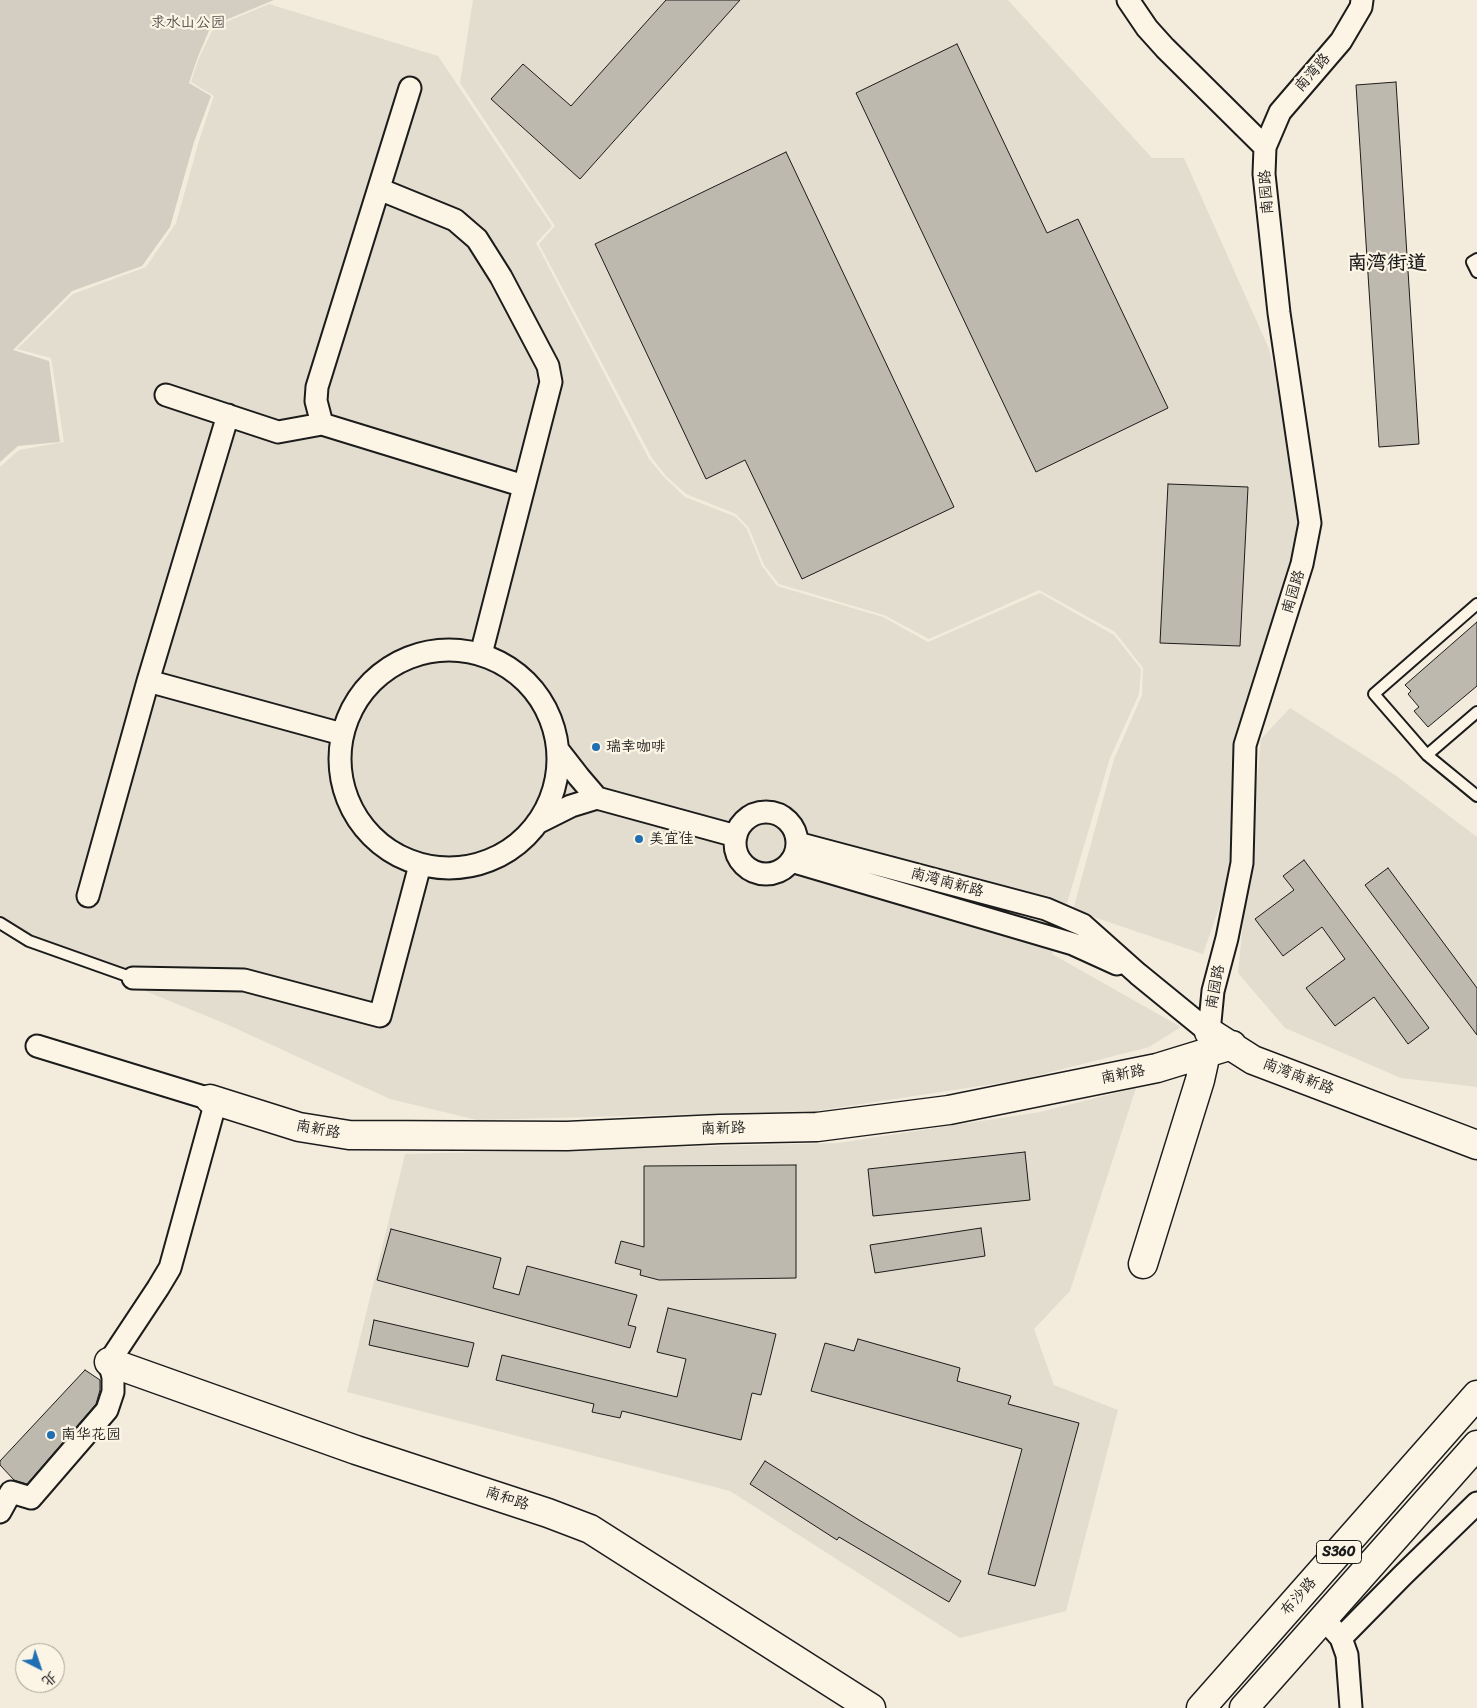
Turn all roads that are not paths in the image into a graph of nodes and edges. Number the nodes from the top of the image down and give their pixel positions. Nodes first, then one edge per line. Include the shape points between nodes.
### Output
1 (1128, 0) edge
2 (1362, 0) edge
3 (410, 88) dead end
4 (1266, 147) junction
5 (379, 189) junction
6 (1477, 259) edge
7 (1477, 272) edge
8 (166, 394) dead end
9 (228, 416) junction
10 (322, 424) junction
11 (524, 486) junction
12 (1477, 604) edge
13 (481, 654) junction
14 (148, 681) junction
15 (1477, 712) edge
16 (342, 734) junction
17 (558, 750) junction
18 (1427, 755) junction
19 (1477, 796) edge
20 (597, 798) junction
21 (537, 823) junction
22 (736, 836) junction
23 (794, 852) junction
24 (420, 865) junction
25 (88, 896) dead end
26 (0, 922) edge
27 (133, 978) joint
28 (1216, 1043) junction
29 (37, 1046) dead end
30 (213, 1100) junction
31 (1477, 1145) edge
32 (1143, 1264) dead end
33 (109, 1362) junction
34 (1477, 1395) edge
35 (1477, 1445) edge
36 (1477, 1503) edge
37 (0, 1512) edge
38 (1332, 1628) junction
39 (871, 1708) edge
40 (1201, 1708) edge
41 (1244, 1708) edge
42 (1351, 1708) edge

1 - 4 street via 1147,28
2 - 4 street, 南湾路 via 1340,41 1280,112
3 - 5 street
4 - 28 street, 南园路 via 1264,174 1279,313 1310,523 1302,564 1245,745 1242,863 1213,991
5 - 10 street via 317,386 316,400
5 - 11 street via 455,220 477,240 501,277 548,366 551,382
6 - 7 lane via 1472,262
8 - 9 street
9 - 10 street via 278,432
9 - 14 street
10 - 11 street
11 - 13 street
12 - 18 lane via 1374,694
13 - 16 street via 459,650 433,651 398,663 377,677 359,697
13 - 17 street via 512,670 534,690 549,714
14 - 16 street
14 - 25 street
15 - 18 lane
16 - 24 street via 341,776 350,806 360,823 386,849
17 - 20 street
17 - 21 street via 555,787
18 - 19 lane
20 - 21 street via 571,806
20 - 22 street
21 - 24 street via 507,852 489,860 454,868
22 - 23 street via 735,846 742,862 756,872 767,874 784,868
22 - 23 street via 739,827 753,814 777,813 791,825 796,835
23 - 28 street, 南湾南新路 via 1073,944 1138,974
24 - 27 street via 380,1016 244,980
26 - 27 lane via 29,941
28 - 30 street, 南新路 via 1157,1068 949,1110 816,1127 567,1136 348,1135 299,1127
28 - 31 street, 南湾南新路
28 - 32 street via 1200,1080
29 - 30 street
30 - 33 street via 170,1268
33 - 37 street via 114,1377 113,1392 106,1410 30,1498 10,1492
33 - 39 street, 南和路 via 590,1529
34 - 40 street, 布沙路 / S360
35 - 38 street, S360
36 - 38 street via 1403,1575
38 - 41 street, S360
38 - 42 street via 1347,1655

